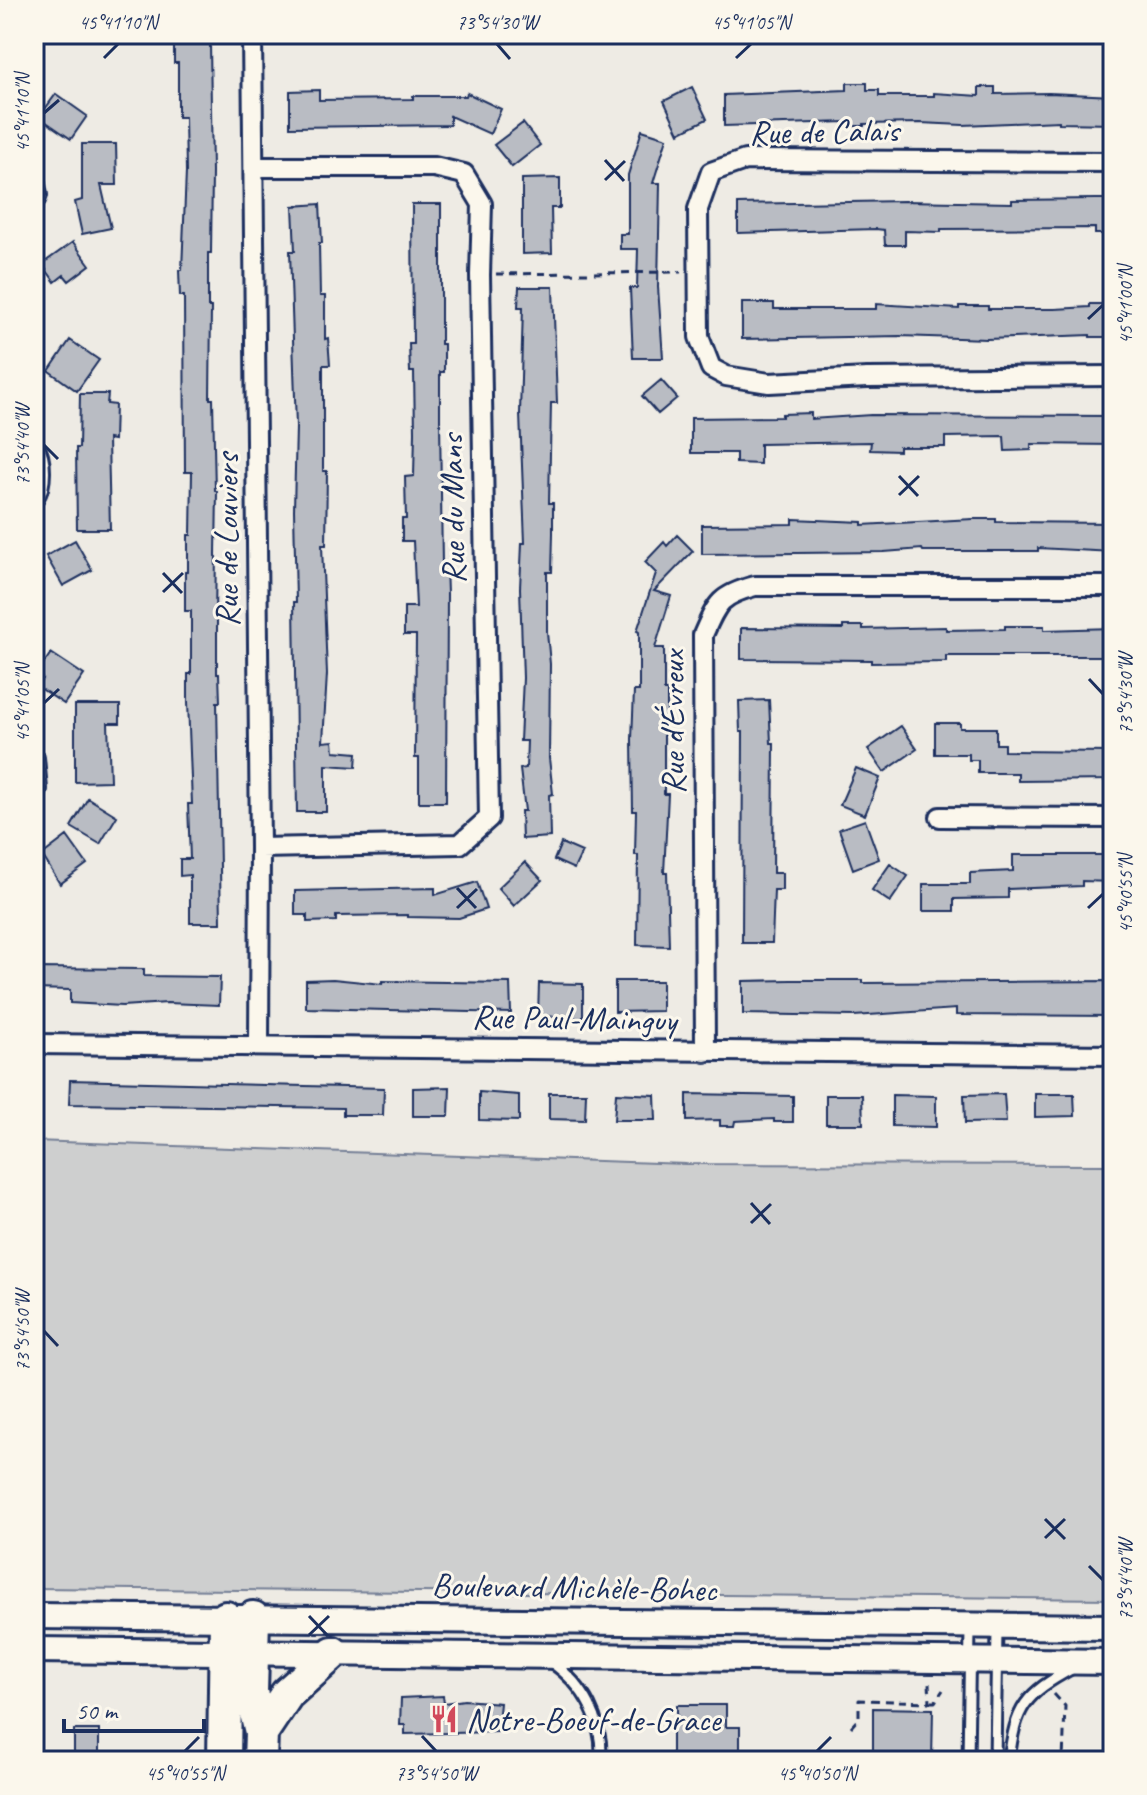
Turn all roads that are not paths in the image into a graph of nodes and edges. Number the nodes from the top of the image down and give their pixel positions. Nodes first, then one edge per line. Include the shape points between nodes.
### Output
1 (252, 34) edge
2 (1113, 162) edge
3 (255, 167) junction
4 (34, 180) edge
5 (34, 202) edge
6 (1113, 376) edge
7 (34, 447) edge
8 (34, 497) edge
9 (1113, 586) edge
10 (34, 758) edge
11 (34, 798) edge
12 (940, 817) dead end
13 (1113, 818) edge
14 (260, 848) junction
15 (34, 1044) edge
16 (259, 1046) junction
17 (705, 1052) junction
18 (1113, 1055) edge
19 (34, 1616) edge
20 (240, 1618) junction
21 (970, 1625) junction
22 (997, 1626) junction
23 (1113, 1627) edge
24 (34, 1650) edge
25 (239, 1652) junction
26 (333, 1653) junction
27 (541, 1655) junction
28 (969, 1660) junction
29 (996, 1661) junction
30 (1084, 1662) junction
31 (1113, 1662) edge
32 (260, 1747) edge
33 (224, 1761) edge
34 (601, 1761) edge
35 (968, 1761) edge
36 (995, 1761) edge
37 (1009, 1761) edge

1 - 3 street, Rue de Louviers
2 - 6 street, Rue de Calais via 745,160 711,172 698,209 697,272 699,337 711,368 726,376 769,383
3 - 14 street, Rue de Louviers
3 - 14 street, Rue du Mans via 434,167 464,174 482,204 489,818 460,844
4 - 5 street
7 - 8 street via 39,472
9 - 17 street, Rue d'Évreux via 755,586 734,591 716,604 703,635
10 - 11 street
12 - 13 street
14 - 16 street, Rue de Louviers
15 - 16 street, Rue Paul-Mainguy
16 - 17 street, Rue Paul-Mainguy
17 - 18 street, Rue Paul-Mainguy
19 - 20 street, Boulevard Michèle-Bohec
20 - 21 street, Boulevard Michèle-Bohec
20 - 25 highway
21 - 22 street, Boulevard Michèle-Bohec
21 - 28 lane
22 - 23 street, Boulevard Michèle-Bohec
22 - 29 lane
24 - 25 street, Boulevard Michèle-Bohec
25 - 26 street, Boulevard Michèle-Bohec
25 - 32 highway
25 - 33 highway
26 - 27 street, Boulevard Michèle-Bohec
26 - 32 highway via 287,1694
27 - 28 street, Boulevard Michèle-Bohec
27 - 34 lane via 571,1677 588,1701 600,1727
28 - 29 street, Boulevard Michèle-Bohec
28 - 35 lane
29 - 30 street, Boulevard Michèle-Bohec
29 - 36 lane
30 - 31 street, Boulevard Michèle-Bohec
30 - 37 lane via 1026,1703 1013,1727

